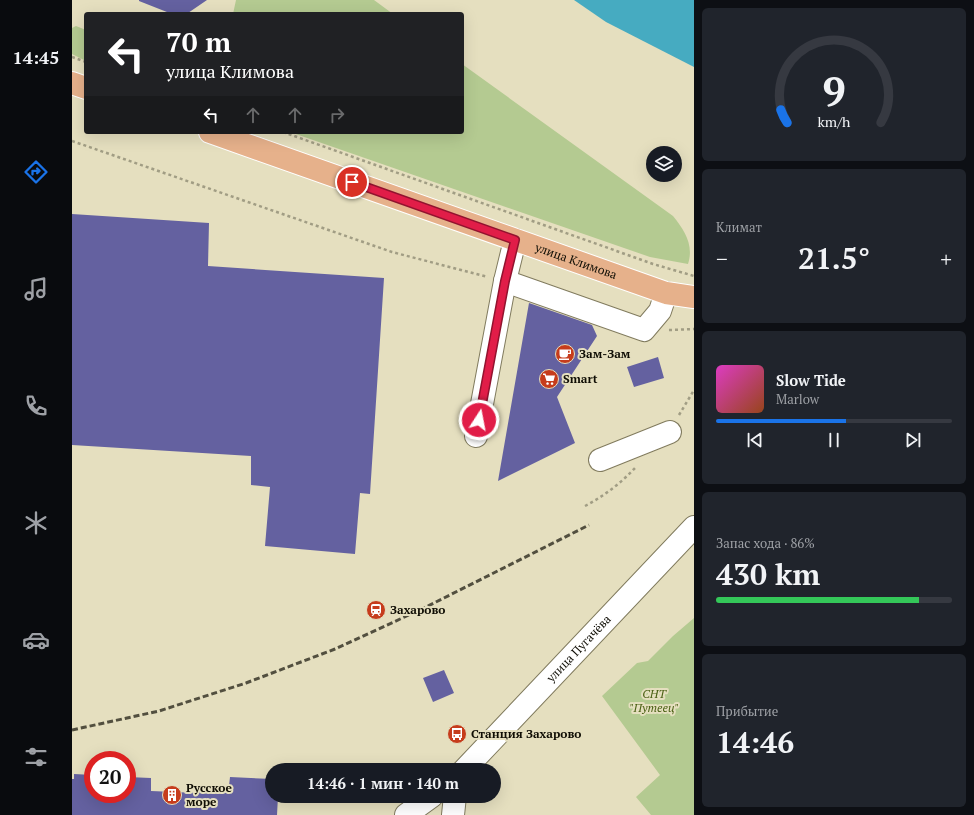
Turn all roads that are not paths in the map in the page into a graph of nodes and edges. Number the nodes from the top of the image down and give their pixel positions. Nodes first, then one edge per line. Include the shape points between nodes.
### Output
1 (72, 84) edge
2 (84, 87) edge
3 (216, 134) edge
4 (515, 240) junction
5 (505, 281) junction
6 (666, 293) junction
7 (694, 297) edge
8 (670, 432) road end
9 (476, 436) dead end
10 (600, 460) dead end
11 (694, 527) edge
12 (470, 763) edge
13 (422, 803) edge
14 (454, 803) edge
15 (406, 815) edge
16 (453, 815) edge

1 - 2 main road
3 - 4 main road, улица Климова
4 - 5 street
4 - 6 main road, улица Климова
5 - 6 street via 644,330 660,311
5 - 9 street
6 - 7 main road, улица Климова
8 - 10 street
11 - 12 street, улица Пугачёва via 603,614
13 - 15 street
14 - 16 street

